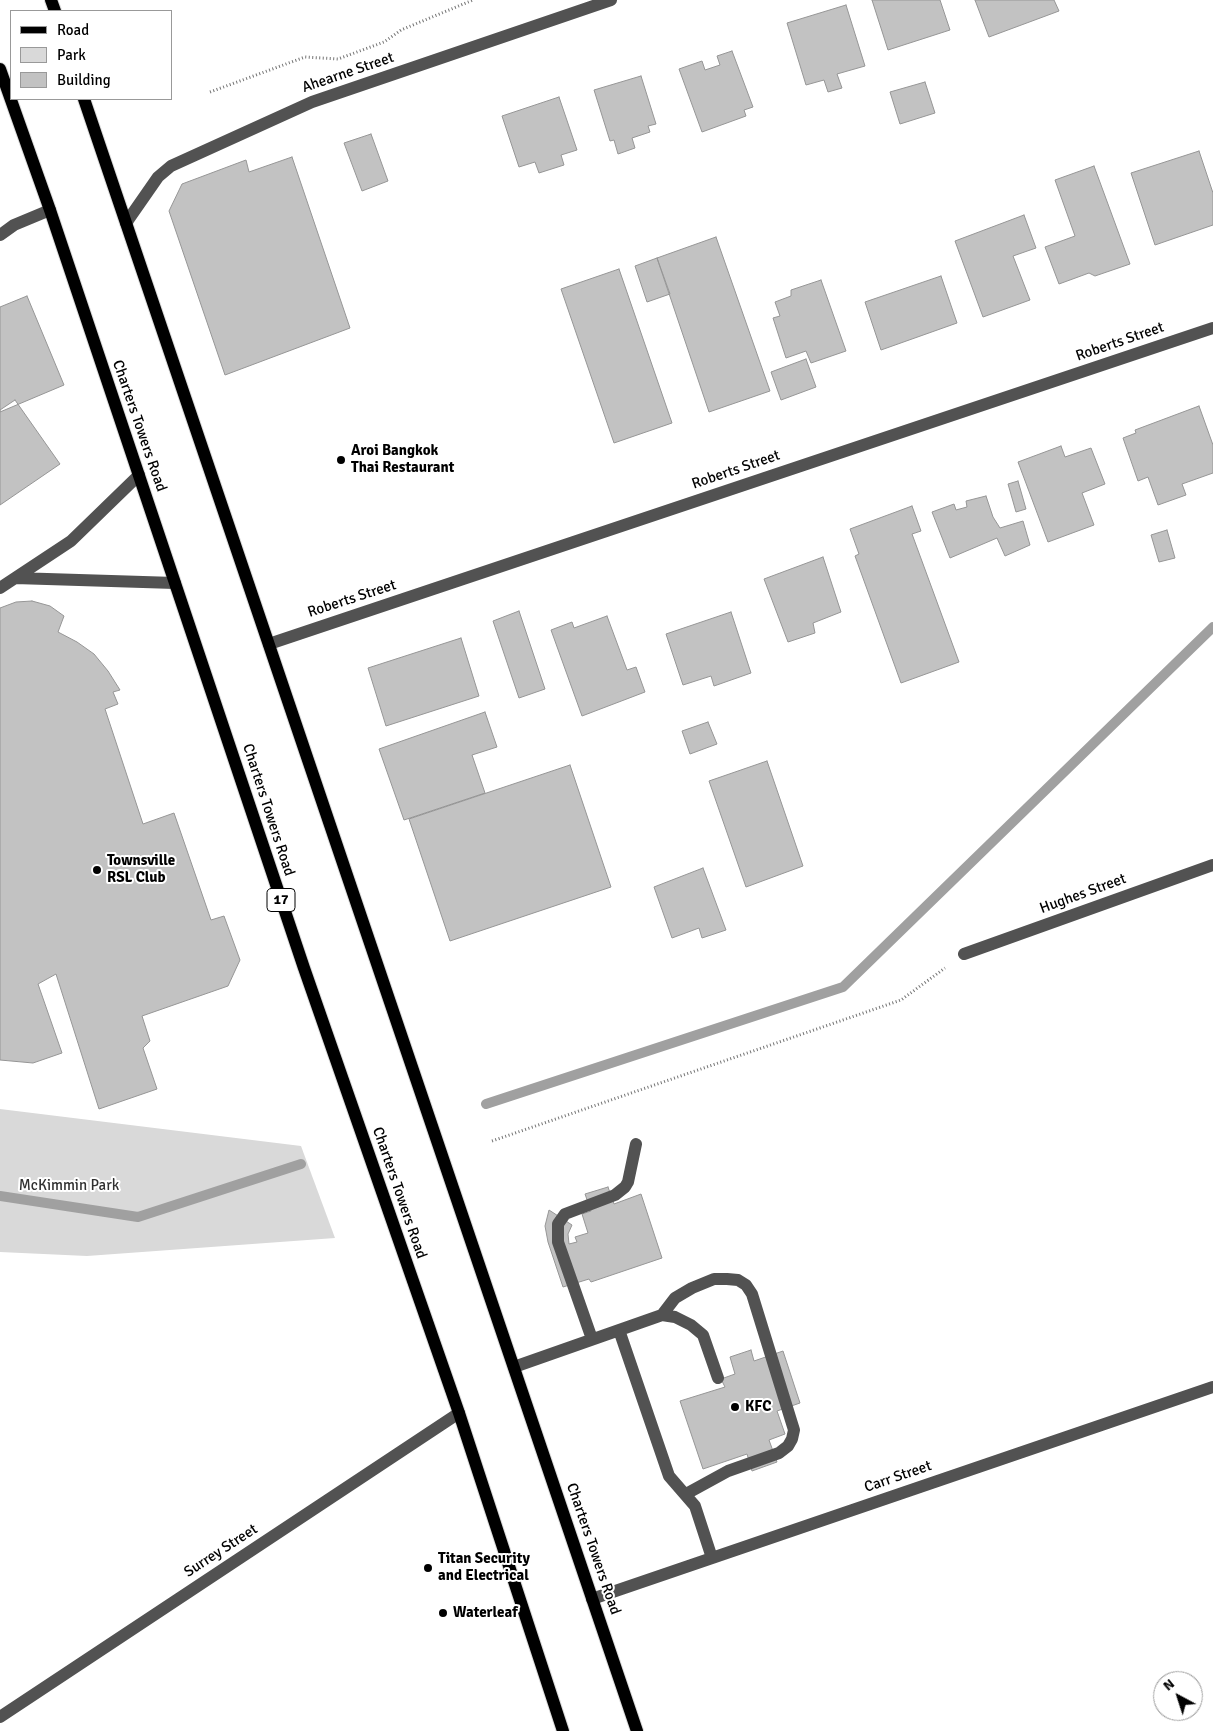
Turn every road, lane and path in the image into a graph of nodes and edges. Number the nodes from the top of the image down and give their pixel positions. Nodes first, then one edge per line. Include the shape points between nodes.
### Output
1 (473, 0) edge
2 (611, 0) edge
3 (0, 69) edge
4 (210, 92) dead end
5 (10, 97) edge
6 (11, 100) edge
7 (84, 100) edge
8 (50, 210) junction
9 (126, 223) junction
10 (0, 235) edge
11 (1213, 328) edge
12 (139, 475) junction
13 (15, 578) junction
14 (175, 583) junction
15 (0, 588) edge
16 (269, 644) junction
17 (1213, 865) edge
18 (964, 954) joint
19 (492, 1141) dead end
20 (636, 1144) dead end
21 (662, 1315) junction
22 (619, 1330) junction
23 (592, 1339) junction
24 (514, 1367) junction
25 (718, 1378) dead end
26 (1213, 1387) edge
27 (459, 1413) junction
28 (686, 1494) junction
29 (712, 1558) junction
30 (592, 1599) junction
31 (0, 1717) edge
32 (563, 1731) edge
33 (637, 1731) edge

1 - 4 path via 401,30 384,42 338,59 304,58
2 - 9 street, Ahearne Street via 312,102 170,166 158,177
3 - 5 main road, Charters Towers Road / 17
6 - 8 main road, Charters Towers Road / 17
7 - 9 main road, Charters Towers Road
8 - 10 street via 14,225
8 - 12 main road, Charters Towers Road / 17
9 - 16 main road, Charters Towers Road
11 - 16 street, Roberts Street
12 - 13 street via 70,541
12 - 14 main road, Charters Towers Road / 17
13 - 14 street
13 - 15 street
14 - 27 main road, Charters Towers Road / 17 via 304,968
16 - 24 main road, Charters Towers Road
17 - 18 street, Hughes Street
18 - 19 path via 901,1000
20 - 23 street via 625,1187 615,1195 565,1214 558,1224 558,1242
21 - 22 street
21 - 25 street via 675,1317 703,1335
21 - 28 street via 674,1298 714,1279 738,1280 746,1285 752,1294 794,1430 792,1440 779,1453 728,1471
22 - 23 street
22 - 28 street via 669,1476
23 - 24 street
24 - 30 main road, Charters Towers Road
26 - 29 street, Carr Street
27 - 31 street, Surrey Street
27 - 32 main road, Charters Towers Road / 17
28 - 29 street via 694,1506
29 - 30 street, Carr Street
30 - 33 main road, Charters Towers Road

